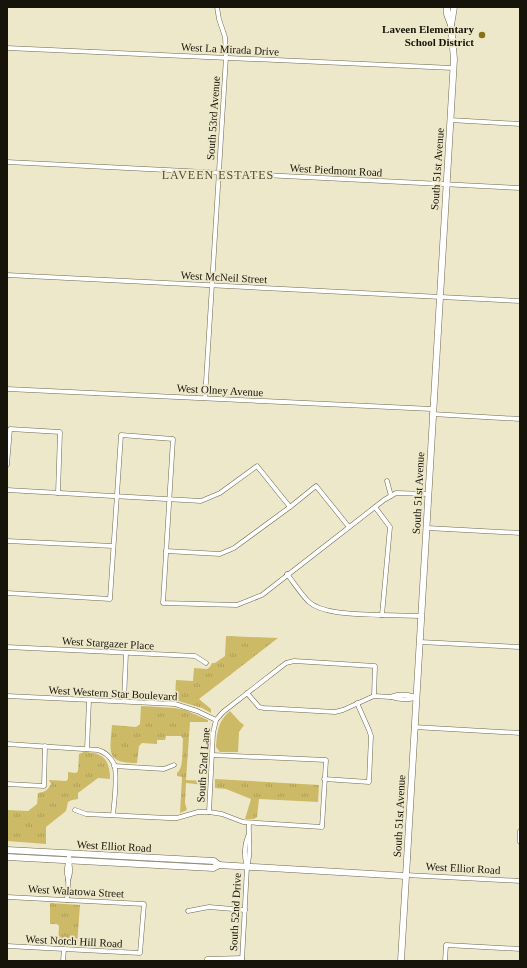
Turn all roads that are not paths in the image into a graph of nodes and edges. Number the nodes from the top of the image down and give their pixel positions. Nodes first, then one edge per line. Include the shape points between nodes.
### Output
1 (217, 7) edge
2 (447, 7) edge
3 (454, 7) edge
4 (451, 25) junction
5 (7, 48) edge
6 (226, 58) junction
7 (453, 68) junction
8 (450, 120) junction
9 (520, 124) edge
10 (7, 162) edge
11 (218, 173) junction
12 (446, 184) junction
13 (520, 188) edge
14 (7, 275) edge
15 (211, 285) junction
16 (439, 297) junction
17 (520, 301) edge
18 (7, 389) edge
19 (205, 398) junction
20 (432, 412) junction
21 (520, 419) edge
22 (7, 465) edge
23 (387, 480) dead end
24 (7, 490) edge
25 (58, 493) junction
26 (428, 494) junction
27 (117, 496) junction
28 (391, 496) junction
29 (169, 499) junction
30 (375, 506) junction
31 (290, 507) junction
32 (348, 527) junction
33 (426, 528) junction
34 (520, 533) edge
35 (7, 541) edge
36 (113, 546) junction
37 (166, 551) junction
38 (287, 574) junction
39 (7, 593) edge
40 (382, 615) junction
41 (421, 616) junction
42 (420, 642) junction
43 (7, 647) edge
44 (520, 647) edge
45 (126, 653) junction
46 (206, 663) dead end
47 (247, 693) junction
48 (7, 696) edge
49 (374, 696) junction
50 (416, 697) junction
51 (89, 700) junction
52 (124, 701) junction
53 (357, 703) junction
54 (216, 720) junction
55 (414, 727) junction
56 (520, 733) edge
57 (7, 744) edge
58 (45, 746) junction
59 (87, 749) junction
60 (212, 754) junction
61 (174, 765) dead end
62 (114, 766) junction
63 (324, 779) junction
64 (7, 784) edge
65 (76, 810) dead end
66 (209, 812) junction
67 (113, 815) junction
68 (249, 823) junction
69 (520, 831) edge
70 (520, 842) edge
71 (7, 850) edge
72 (7, 857) edge
73 (69, 857) junction
74 (247, 867) junction
75 (406, 875) junction
76 (520, 881) edge
77 (7, 897) edge
78 (67, 900) junction
79 (245, 910) junction
80 (188, 911) dead end
81 (7, 946) edge
82 (64, 949) junction
83 (520, 949) edge
84 (140, 953) joint
85 (207, 960) edge
86 (242, 960) edge
87 (63, 961) edge
88 (401, 961) edge
89 (445, 961) edge

1 - 6 street, South 53rd Avenue via 225,37
2 - 4 main road, South 51st Avenue
3 - 4 main road, South 51st Avenue
4 - 7 main road, South 51st Avenue
5 - 6 street, West La Mirada Drive
6 - 7 street, West La Mirada Drive
6 - 11 street, South 53rd Avenue
7 - 8 main road, South 51st Avenue
8 - 9 street
8 - 12 main road, South 51st Avenue
10 - 11 street, West Piedmont Road
11 - 12 street, West Piedmont Road
11 - 15 street, South 53rd Avenue
12 - 13 street, West Piedmont Road
12 - 16 main road, South 51st Avenue
14 - 15 street, West McNeil Street
15 - 16 street, West McNeil Street
15 - 19 street, South 53rd Avenue
16 - 17 street, West McNeil Street
16 - 20 main road, South 51st Avenue
18 - 19 street, West Olney Avenue
19 - 20 street, West Olney Avenue
20 - 21 street, West Olney Avenue
20 - 26 main road, South 51st Avenue
22 - 25 street via 10,429 60,432
23 - 28 street
24 - 25 street
25 - 27 street
26 - 28 street via 396,493
26 - 33 main road, South 51st Avenue
27 - 29 street
27 - 29 street via 122,435 173,439
27 - 36 street
28 - 30 street
29 - 31 street via 201,501 220,493 257,466
29 - 37 street
30 - 32 street
30 - 40 street via 390,527
31 - 32 street via 316,486
31 - 37 street via 234,548 220,554
32 - 38 street
33 - 34 street
33 - 41 main road, South 51st Avenue
35 - 36 street
36 - 39 street via 110,599
37 - 38 street via 163,603 237,605 262,595
38 - 40 street via 310,602 325,609
40 - 41 street
41 - 42 main road, South 51st Avenue
42 - 44 street
42 - 50 main road, South 51st Avenue
43 - 45 street, West Stargazer Place
45 - 46 street, West Stargazer Place via 195,656
45 - 52 street
47 - 49 street via 286,663 294,661 375,666
47 - 53 street via 259,707 268,708 336,712
47 - 54 street
48 - 51 street, West Western Star Boulevard
49 - 50 street
49 - 53 street
50 - 55 main road, South 51st Avenue
51 - 52 street, West Western Star Boulevard
51 - 59 street
52 - 54 street, West Western Star Boulevard via 179,705
53 - 63 street via 371,736 369,782
54 - 60 street, South 52nd Lane
55 - 56 street
55 - 75 main road, South 51st Avenue
57 - 58 street
58 - 59 street
58 - 64 street via 44,786
59 - 62 street via 103,752
60 - 63 street via 326,760
60 - 66 street, South 52nd Lane
61 - 62 street via 164,769
62 - 67 street
63 - 68 street via 322,827
65 - 67 street via 86,814
66 - 67 street via 198,812 177,818
66 - 68 street
68 - 74 street, South 52nd Drive via 250,859
69 - 70 street
71 - 73 main road, West Elliot Road
72 - 73 main road, West Elliot Road
73 - 74 main road, West Elliot Road via 214,861 219,865
73 - 78 street via 66,866
74 - 75 main road, West Elliot Road
74 - 79 street, South 52nd Drive
75 - 76 street, West Elliot Road
75 - 88 main road, South 51st Avenue
77 - 78 street, West Walatowa Street
78 - 84 street, West Walatowa Street via 144,904
79 - 80 street via 209,907
79 - 86 street, South 52nd Drive
81 - 82 street, West Notch Hill Road
82 - 84 street, West Notch Hill Road
82 - 87 street
83 - 89 street via 446,945
85 - 86 street

